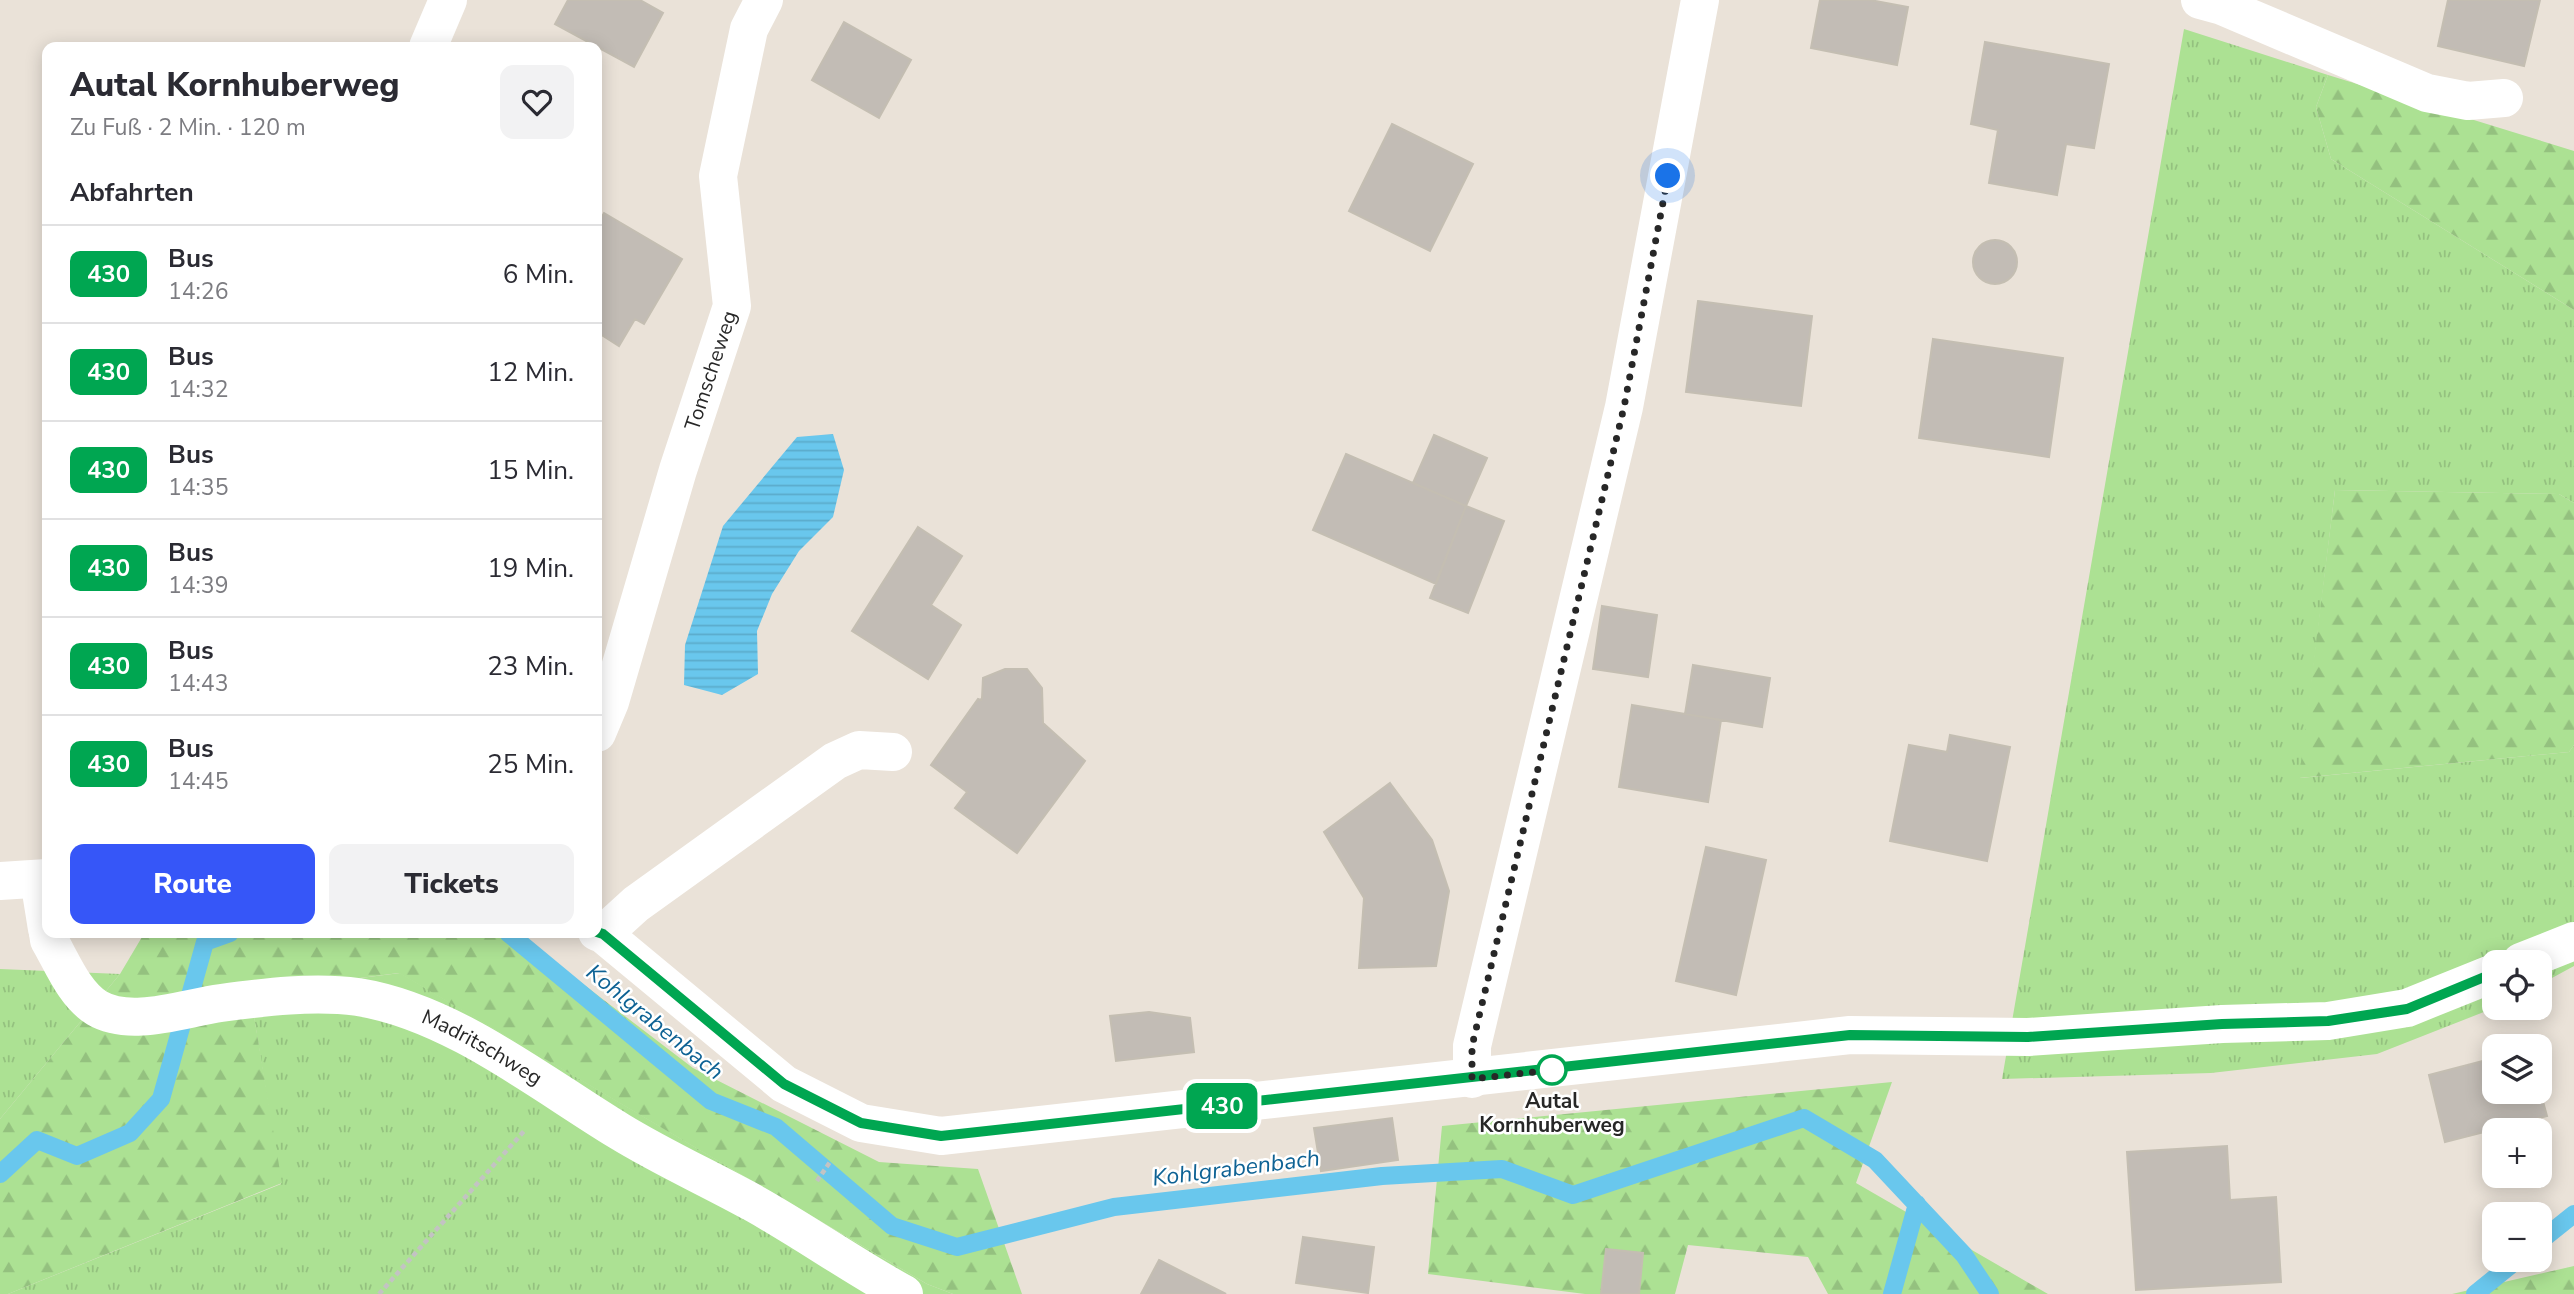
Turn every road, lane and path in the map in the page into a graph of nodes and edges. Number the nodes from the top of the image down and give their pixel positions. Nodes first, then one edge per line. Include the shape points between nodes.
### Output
1 (447, 0) edge
2 (764, 0) edge
3 (1700, 0) edge
4 (2200, 0) edge
5 (430, 42) edge
6 (2504, 98) dead end
7 (602, 721) edge
8 (893, 752) dead end
9 (42, 878) edge
10 (0, 881) edge
11 (602, 931) edge
12 (602, 935) edge
13 (49, 938) edge
14 (2574, 941) edge
15 (2551, 950) edge
16 (2482, 978) edge
17 (1472, 1079) junction
18 (554, 1090) junction
19 (835, 1153) dead end
20 (810, 1191) dead end
21 (379, 1294) edge
22 (904, 1294) edge

1 - 5 street
2 - 7 street, Tomscheweg via 749,29 718,176 732,306
3 - 17 street via 1624,407 1472,1046
4 - 6 street via 2427,93 2468,101
8 - 11 street via 859,750 835,761
9 - 10 street
12 - 17 street via 784,1084 861,1123 941,1136
13 - 18 street, Madritschweg via 82,996 119,1016 309,995 358,997 404,1008 506,1058
14 - 15 street
16 - 17 street via 2407,1009 2328,1021 2028,1037 1850,1035
18 - 21 path via 531,1123
18 - 22 street, Madritschweg
19 - 20 path

